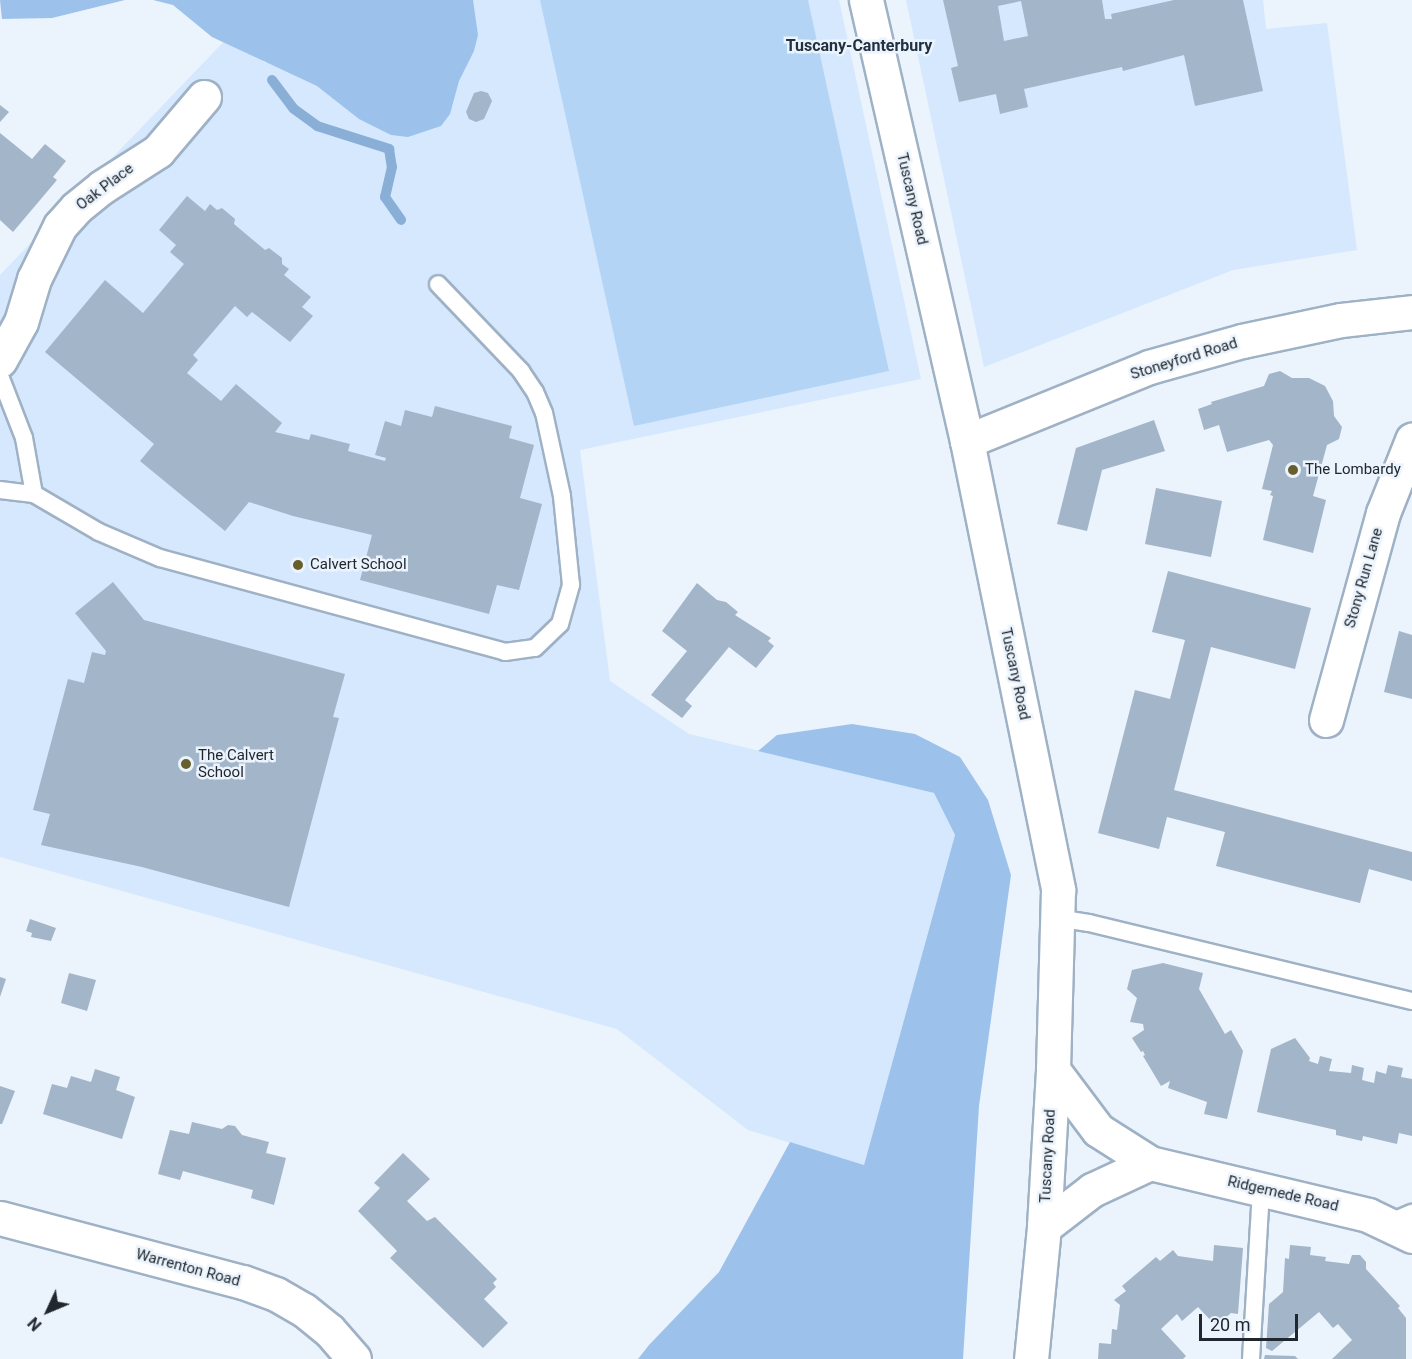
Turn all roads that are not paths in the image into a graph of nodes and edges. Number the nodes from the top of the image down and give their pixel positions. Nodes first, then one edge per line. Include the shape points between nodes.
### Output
1 (866, 0) edge
2 (204, 97) dead end
3 (438, 284) dead end
4 (1412, 312) edge
5 (0, 360) edge
6 (0, 376) edge
7 (1412, 440) edge
8 (967, 441) junction
9 (0, 490) edge
10 (34, 494) junction
11 (1326, 720) dead end
12 (1057, 918) junction
13 (1412, 1001) edge
14 (1053, 1070) junction
15 (1150, 1163) junction
16 (1261, 1189) junction
17 (0, 1218) edge
18 (1404, 1224) edge
19 (1044, 1227) junction
20 (354, 1359) edge
21 (1031, 1359) edge
22 (1251, 1359) edge

1 - 8 street, Tuscany Road
2 - 5 street, Oak Place via 158,151 102,187 60,226 34,279 21,322
3 - 10 lane via 521,371 544,413 562,496 571,585 560,624 536,648 505,652 160,558 99,532
4 - 8 street, Stoneyford Road via 1330,322 1149,367
6 - 10 lane via 24,438
7 - 11 street, Stony Run Lane via 1383,513
8 - 12 street, Tuscany Road via 1058,890
9 - 10 lane
12 - 13 lane via 1089,922
12 - 14 street, Tuscany Road
14 - 15 street, Ridgemede Road via 1098,1130
14 - 19 street, Tuscany Road
15 - 16 street, Ridgemede Road
15 - 19 street via 1092,1190
16 - 18 street, Ridgemede Road
16 - 22 lane
17 - 20 street, Warrenton Road via 276,1294 329,1330
19 - 21 street, Tuscany Road

